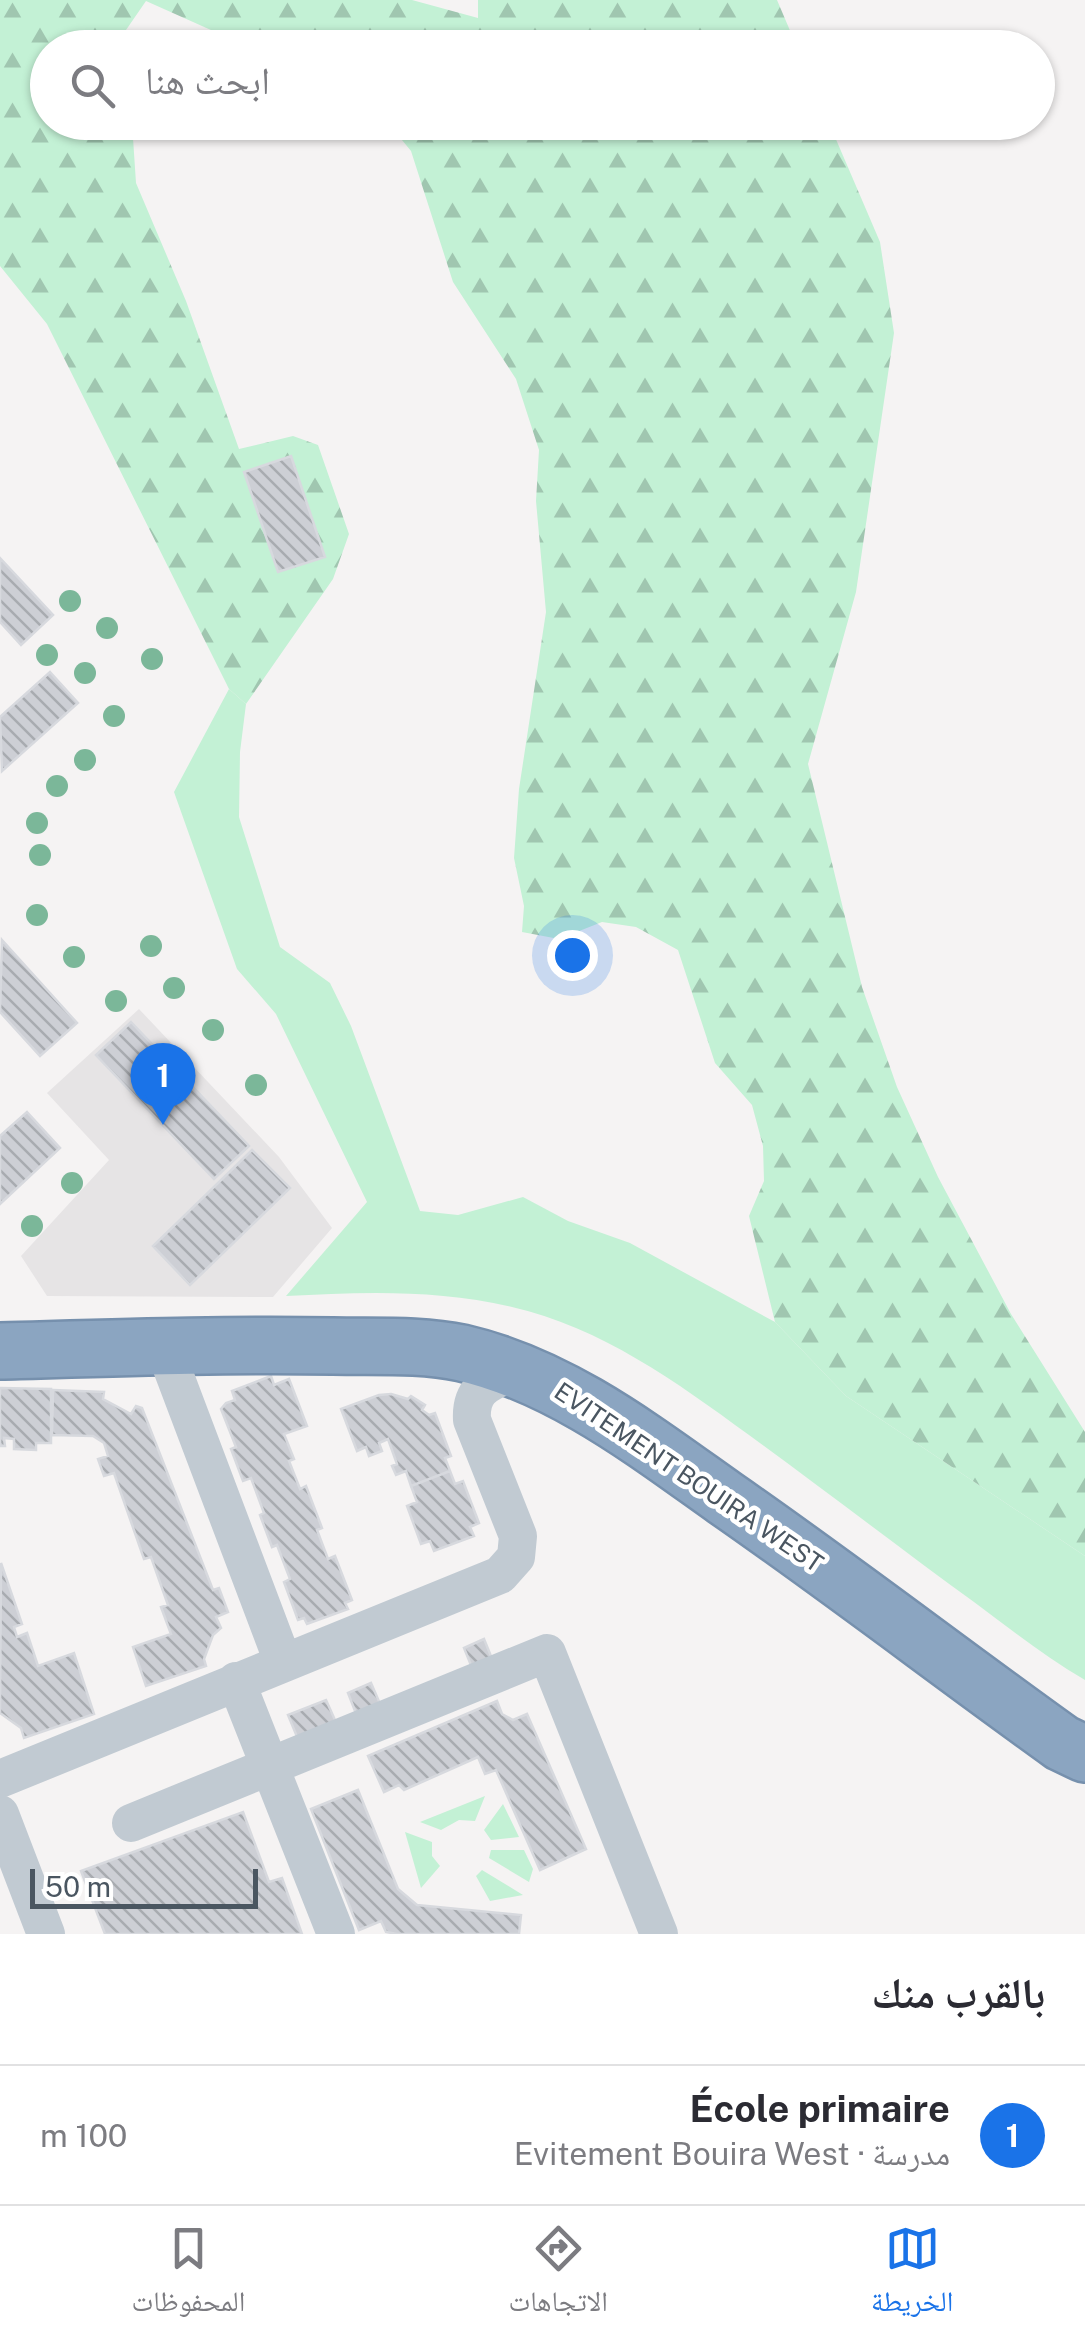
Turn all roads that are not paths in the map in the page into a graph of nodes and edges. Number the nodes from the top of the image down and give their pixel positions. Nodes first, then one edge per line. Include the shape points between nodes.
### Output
1 (0, 1326) edge
2 (164, 1347) junction
3 (0, 1351) edge
4 (517, 1370) junction
5 (283, 1662) junction
6 (236, 1681) junction
7 (1085, 1716) edge
8 (1085, 1754) edge
9 (270, 1768) junction
10 (0, 1778) edge
11 (0, 1814) edge
12 (131, 1824) dead end
13 (46, 1934) edge
14 (336, 1934) edge
15 (660, 1934) edge

1 - 7 highway, EVITEMENT BOUIRA WEST via 414,1321 484,1329 546,1351 614,1385 679,1429
2 - 3 highway, EVITEMENT BOUIRA WEST
2 - 4 highway, EVITEMENT BOUIRA WEST via 415,1348
2 - 5 street
4 - 5 street via 481,1388 471,1402 472,1420 518,1536 516,1557 500,1575
4 - 8 highway, EVITEMENT BOUIRA WEST via 556,1386 646,1442
5 - 6 street
6 - 9 street
6 - 10 street
9 - 12 street
9 - 14 street
9 - 15 street via 546,1654
11 - 13 street

